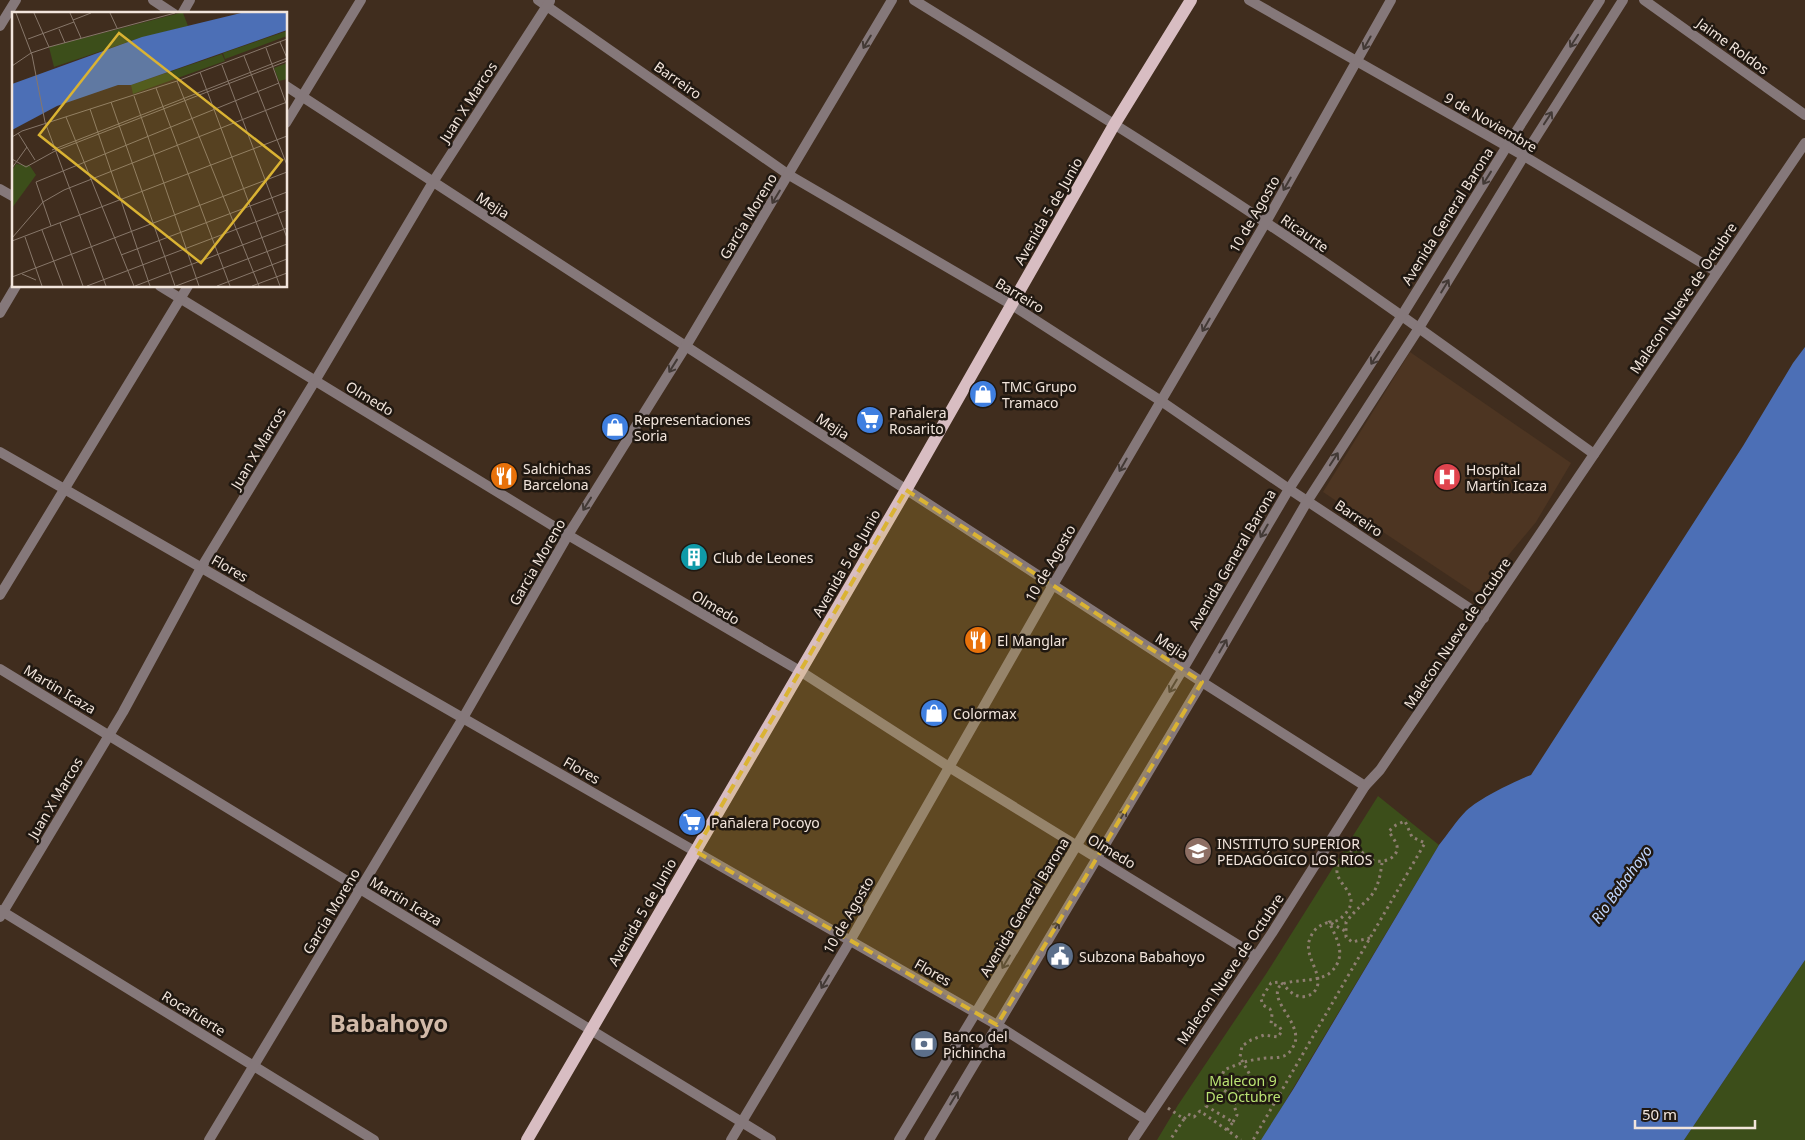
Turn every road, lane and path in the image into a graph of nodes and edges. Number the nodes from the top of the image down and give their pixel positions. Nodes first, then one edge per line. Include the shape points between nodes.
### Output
1 (16, 0) edge
2 (153, 0) edge
3 (190, 0) edge
4 (361, 0) edge
5 (892, 0) edge
6 (914, 0) edge
7 (1191, 0) edge
8 (1249, 0) edge
9 (1391, 0) edge
10 (1600, 0) edge
11 (1624, 0) edge
12 (1644, 0) edge
13 (545, 2) edge
14 (171, 12) edge
15 (183, 12) edge
16 (0, 26) edge
17 (1357, 62) junction
18 (288, 87) edge
19 (302, 97) junction
20 (1805, 115) edge
21 (288, 120) edge
22 (1114, 125) junction
23 (1805, 143) edge
24 (1506, 146) junction
25 (1524, 156) junction
26 (789, 175) junction
27 (433, 182) junction
28 (0, 189) edge
29 (12, 196) edge
30 (1266, 222) junction
31 (1717, 272) junction
32 (15, 288) edge
33 (163, 288) edge
34 (187, 288) edge
35 (180, 299) junction
36 (1012, 305) junction
37 (0, 313) edge
38 (1401, 317) junction
39 (1419, 328) junction
40 (686, 346) junction
41 (315, 381) junction
42 (1161, 401) junction
43 (0, 452) edge
44 (1594, 454) junction
45 (65, 489) junction
46 (1289, 489) junction
47 (906, 490) junction
48 (1308, 500) junction
49 (568, 535) junction
50 (201, 568) junction
51 (1053, 585) junction
52 (0, 595) edge
53 (1484, 618) junction
54 (0, 669) edge
55 (1183, 669) junction
56 (800, 672) junction
57 (1202, 682) junction
58 (463, 718) junction
59 (108, 735) junction
60 (949, 767) junction
61 (1366, 786) junction
62 (1076, 846) junction
63 (695, 851) junction
64 (1097, 858) junction
65 (1382, 863) junction
66 (360, 889) junction
67 (1, 913) edge
68 (1329, 922) junction
69 (1345, 931) junction
70 (1370, 938) junction
71 (850, 940) junction
72 (1256, 956) junction
73 (1318, 979) junction
74 (1283, 984) junction
75 (976, 1012) junction
76 (997, 1025) junction
77 (591, 1030) junction
78 (1242, 1062) junction
79 (253, 1066) junction
80 (1158, 1100) junction
81 (1146, 1119) junction
82 (1184, 1119) junction
83 (741, 1122) junction
84 (1233, 1122) junction
85 (1228, 1130) junction
86 (209, 1140) edge
87 (374, 1140) edge
88 (527, 1140) edge
89 (731, 1140) edge
90 (772, 1140) edge
91 (899, 1140) edge
92 (929, 1140) edge
93 (1133, 1140) edge
94 (1170, 1140) edge
95 (1241, 1140) edge
96 (1253, 1140) edge

1 - 16 street
2 - 14 street
3 - 15 street
4 - 19 street
5 -> 26 street, Garcia Moreno
6 - 22 street, Ricaurte
7 - 22 main road, Avenida 5 de Junio
8 - 17 street, 9 de Noviembre
9 -> 17 street, 10 de Agosto
10 -> 24 street, Avenida General Barona
25 -> 11 street
12 - 20 street, Jaime Roldos
13 - 26 street, Barreiro
13 - 27 street, Juan X Marcos
17 - 24 street, 9 de Noviembre
17 -> 30 street, 10 de Agosto
18 - 19 street, Mejia
19 - 21 street
19 - 27 street, Mejia
22 - 30 street, Ricaurte
22 - 36 main road, Avenida 5 de Junio
23 - 31 street, Malecon Nueve de Octubre
24 - 25 street, 9 de Noviembre
24 -> 38 street, Avenida General Barona
25 - 31 street, 9 de Noviembre
39 -> 25 street
26 - 36 street, Barreiro
26 -> 40 street, Garcia Moreno
27 - 40 street, Mejia
27 - 41 street, Juan X Marcos
28 - 29 street
30 - 38 street, Ricaurte
30 -> 42 street, 10 de Agosto
31 - 44 street, Malecon Nueve de Octubre
32 - 37 street
33 - 35 street, Olmedo
34 - 35 street
35 - 41 street, Olmedo
35 - 45 street
36 - 42 street, Barreiro
36 - 47 main road, Avenida 5 de Junio
38 - 39 street, Ricaurte
38 -> 46 street, Avenida General Barona
39 - 44 street, Ricaurte
48 -> 39 street
40 - 47 street, Mejia
40 -> 49 street, Garcia Moreno
41 - 49 street, Olmedo
41 - 50 street, Juan X Marcos
42 - 46 street, Barreiro
42 -> 51 street, 10 de Agosto
43 - 45 street, Flores
44 - 53 street, Malecon Nueve de Octubre
45 - 50 street, Flores
45 - 52 street
46 - 48 street, Barreiro
46 -> 55 street, Avenida General Barona
47 - 51 street, Mejia
47 - 56 main road, Avenida 5 de Junio
48 - 53 street, Barreiro
57 -> 48 street
49 - 56 street, Olmedo
49 - 58 street, Garcia Moreno
50 - 58 street, Flores
50 - 59 street, Juan X Marcos
51 - 55 street, Mejia
51 - 60 street, 10 de Agosto
53 - 61 street, Malecon Nueve de Octubre
54 - 59 street, Martin Icaza
55 - 57 street, Mejia
55 -> 62 street, Avenida General Barona
56 - 60 street, Olmedo
56 - 63 main road, Avenida 5 de Junio
57 - 61 street, Mejia
64 -> 57 street
58 - 63 street, Flores
58 - 66 street, Garcia Moreno
59 - 66 street, Martin Icaza
59 - 67 street, Juan X Marcos
60 - 62 street, Olmedo
60 - 71 street, 10 de Agosto
61 - 72 street, Malecon Nueve de Octubre
62 - 64 street, Olmedo
62 -> 75 street, Avenida General Barona
63 - 71 street, Flores
63 - 77 main road, Avenida 5 de Junio
64 - 72 street, Olmedo
76 -> 64 street
65 - 68 path via 1371,860 1357,849 1347,853 1336,871 1352,898 1351,906 1342,919
65 - 69 path via 1377,889 1346,922
65 - 70 path via 1397,849 1389,831 1405,821 1412,837 1425,844
66 - 77 street, Martin Icaza
66 - 79 street, Garcia Moreno
67 - 79 street, Rocafuerte
68 - 69 path
68 - 73 path via 1314,930 1308,942 1309,956
68 - 73 path via 1340,948 1340,957 1330,973
69 - 70 path via 1352,942
70 - 96 path
71 - 75 street, Flores
71 -> 83 street, 10 de Agosto
72 - 80 street, Malecon Nueve de Octubre
73 - 74 path
73 - 74 path via 1318,987 1307,996 1298,996
74 - 78 path via 1277,994 1296,1030 1291,1051 1285,1056
74 - 78 path via 1271,983 1261,999 1272,1014 1271,1024 1279,1026 1281,1034 1278,1037 1264,1035 1242,1046
75 - 76 street, Flores
75 - 91 street, Avenida General Barona
76 - 81 street, Flores
92 -> 76 street
77 - 83 street, Martin Icaza
77 - 88 main road, Avenida 5 de Junio
78 - 84 path via 1224,1070 1206,1106
78 - 84 path via 1250,1075 1248,1078 1230,1078 1221,1084 1228,1093 1239,1093
79 - 86 street, Garcia Moreno
79 - 87 street, Rocafuerte
80 - 81 street, Malecon Nueve de Octubre
80 - 82 path
81 - 93 street, Malecon Nueve de Octubre
82 - 85 path via 1188,1114 1194,1117 1200,1111
82 - 94 path
83 - 89 street, 10 de Agosto
83 - 90 street, Martin Icaza
84 - 85 path
85 - 95 path

